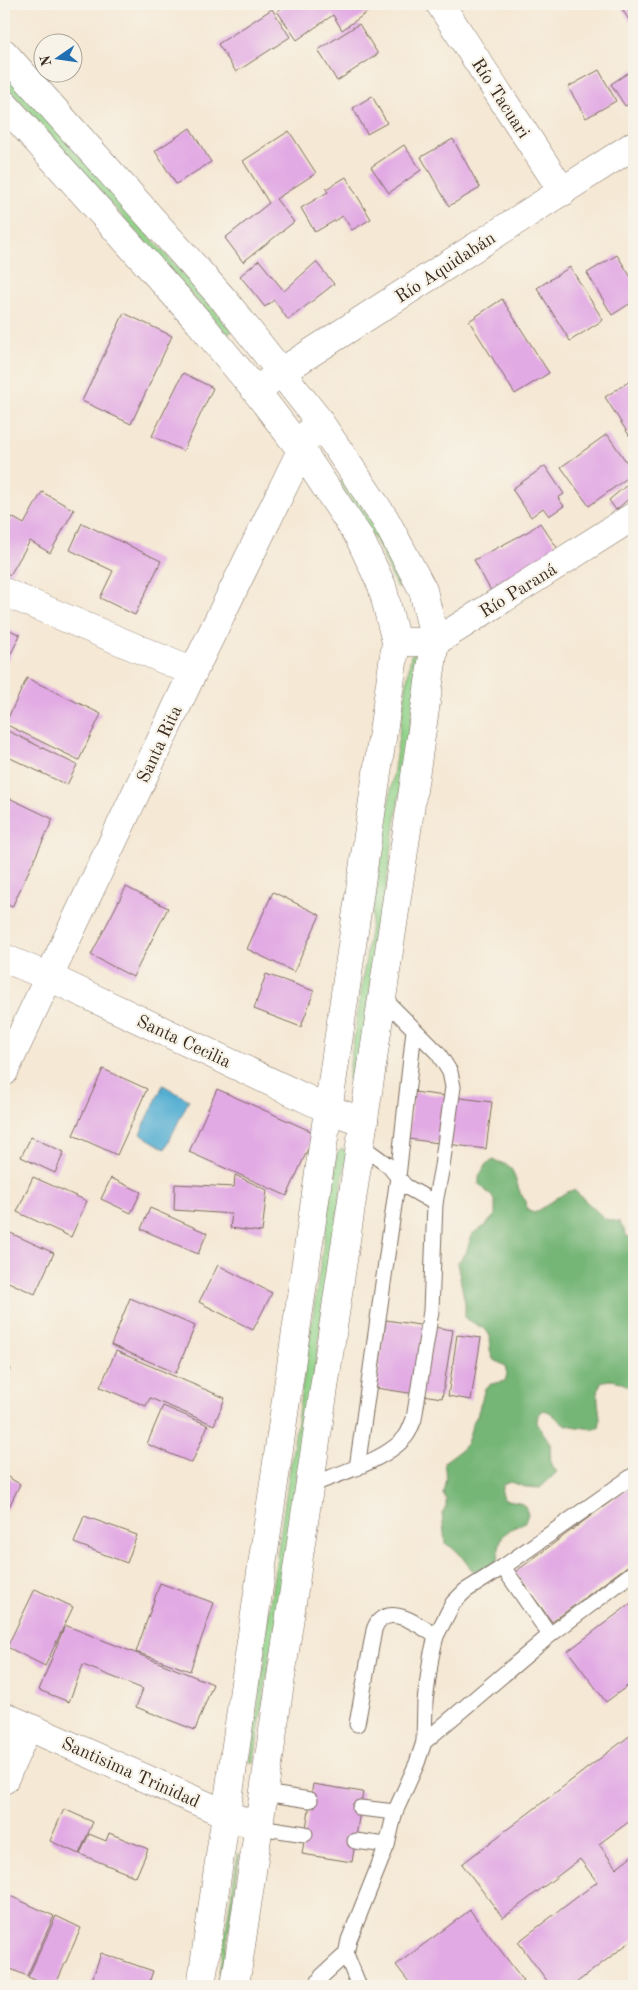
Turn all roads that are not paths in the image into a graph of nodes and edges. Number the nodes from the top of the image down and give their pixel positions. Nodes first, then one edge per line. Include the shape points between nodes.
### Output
1 (440, 4) edge
2 (4, 53) edge
3 (4, 104) edge
4 (634, 146) edge
5 (563, 192) junction
6 (280, 372) junction
7 (256, 391) junction
8 (317, 418) junction
9 (301, 450) junction
10 (634, 516) edge
11 (4, 592) edge
12 (396, 642) junction
13 (435, 642) junction
14 (193, 672) junction
15 (4, 958) edge
16 (49, 978) junction
17 (382, 997) junction
18 (414, 1030) junction
19 (4, 1072) edge
20 (328, 1109) junction
21 (362, 1134) junction
22 (398, 1177) junction
23 (435, 1204) junction
24 (356, 1468) junction
25 (634, 1475) edge
26 (310, 1485) junction
27 (503, 1567) junction
28 (634, 1572) edge
29 (550, 1635) junction
30 (436, 1636) junction
31 (4, 1716) edge
32 (357, 1724) dead end
33 (28, 1727) junction
34 (424, 1742) junction
35 (4, 1780) edge
36 (264, 1794) junction
37 (310, 1800) dead end
38 (360, 1808) dead end
39 (395, 1812) junction
40 (226, 1814) junction
41 (259, 1827) junction
42 (305, 1834) dead end
43 (355, 1840) dead end
44 (387, 1845) junction
45 (346, 1954) junction
46 (201, 1986) edge
47 (235, 1986) edge
48 (316, 1986) edge
49 (359, 1986) edge

1 - 5 main road, Río Tacuari
2 - 6 main road via 225,301
3 - 7 main road via 199,322
4 - 5 main road, Río Aquidabán
5 - 6 main road, Río Aquidabán
6 - 7 main road, Río Aquidabán
6 - 8 main road
7 - 9 main road
8 - 9 main road, Santa Rita
8 - 13 main road via 385,519 423,590
9 - 12 main road via 359,537 382,586
9 - 14 main road, Santa Rita
10 - 13 main road, Río Paraná
11 - 14 main road
12 - 13 main road
12 - 20 main road
13 - 17 main road
14 - 16 main road, Santa Rita
15 - 16 main road, Santa Cecilia
16 - 19 main road, Santa Rita
16 - 20 main road, Santa Cecilia
17 - 18 lane
17 - 21 main road
18 - 22 lane
18 - 23 lane via 445,1062 453,1087
20 - 21 main road, Santa Cecilia
20 - 40 main road
21 - 22 lane
21 - 26 main road
22 - 23 lane via 405,1186
22 - 24 lane
23 - 24 lane via 431,1311 414,1419 397,1445
24 - 26 lane
25 - 27 lane
26 - 36 main road
27 - 29 lane
27 - 30 lane via 452,1603
28 - 29 lane
29 - 34 lane
30 - 32 lane via 400,1617 390,1615 379,1620 374,1630
30 - 34 lane via 431,1657
31 - 33 main road, Santisima Trinidad
33 - 35 main road
33 - 40 main road, Santisima Trinidad
34 - 39 lane
36 - 37 lane
36 - 41 main road
38 - 39 lane
39 - 44 lane
40 - 41 main road, Santisima Trinidad
40 - 46 main road
41 - 42 lane
41 - 47 main road
43 - 44 lane
44 - 45 lane
45 - 48 lane
45 - 49 lane

